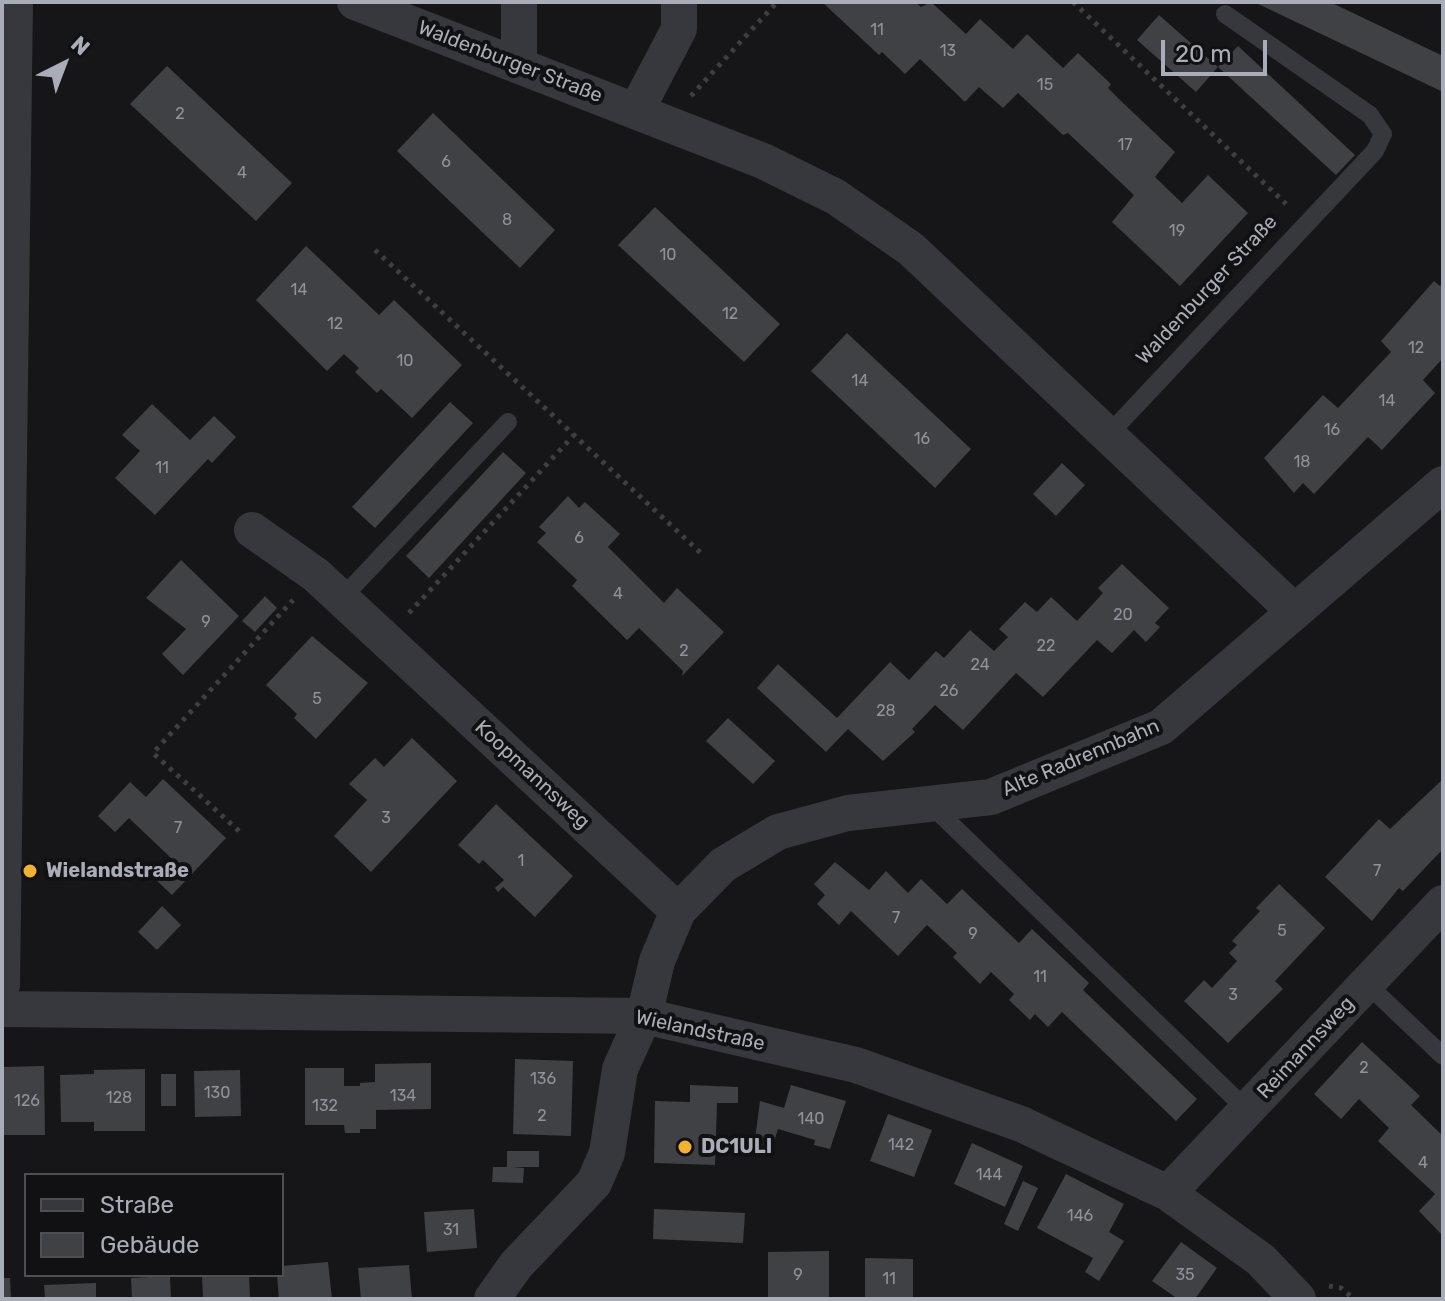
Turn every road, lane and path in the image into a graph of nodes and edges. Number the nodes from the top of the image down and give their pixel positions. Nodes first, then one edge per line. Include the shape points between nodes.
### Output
1 (355, 2) edge
2 (519, 2) edge
3 (679, 2) edge
4 (777, 2) edge
5 (1073, 2) edge
6 (10, 13) edge
7 (1225, 14) dead end
8 (519, 66) junction
9 (651, 117) junction
10 (1278, 214) dead end
11 (375, 250) dead end
12 (508, 422) dead end
13 (1109, 434) junction
14 (574, 435) junction
15 (1443, 484) edge
16 (252, 530) dead end
17 (704, 556) dead end
18 (329, 586) junction
19 (1295, 612) junction
20 (385, 638) junction
21 (928, 802) junction
22 (239, 831) dead end
23 (1443, 903) edge
24 (678, 911) junction
25 (1367, 984) junction
26 (2, 985) edge
27 (2, 1009) edge
28 (644, 1016) junction
29 (1443, 1056) edge
30 (1247, 1110) junction
31 (1168, 1193) junction
32 (492, 1299) edge
33 (1298, 1299) edge

1 - 8 street, Waldenburger Straße
2 - 8 street
3 - 9 street via 679,29
4 - 9 path
5 - 10 path, Waldenburger Straße via 1288,203
6 - 26 street
7 - 13 lane via 1370,115 1383,134 1375,151
8 - 9 street, Waldenburger Straße
9 - 13 street, Waldenburger Straße via 763,161 836,197 911,249
11 - 14 path
12 - 18 lane
13 - 19 street, Waldenburger Straße
14 - 17 path
14 - 20 path
15 - 19 street, Alte Radrennbahn
16 - 18 street, Koopmannsweg
18 - 20 street, Koopmannsweg
18 - 22 path via 153,753
19 - 21 street, Alte Radrennbahn via 1161,727 991,797
20 - 24 street, Koopmannsweg
21 - 24 street, Alte Radrennbahn via 848,813 778,832 723,865
21 - 30 lane
23 - 25 street, Reimannsweg
24 - 28 street, Alte Radrennbahn via 657,961
25 - 29 lane
25 - 30 street, Reimannsweg
27 - 28 street, Wielandstraße
28 - 31 street, Wielandstraße via 856,1065 1021,1124
28 - 32 street, Alte Radrennbahn via 620,1069 609,1142 594,1183 516,1265
30 - 31 street, Reimannsweg
31 - 33 street, Wielandstraße via 1261,1260

